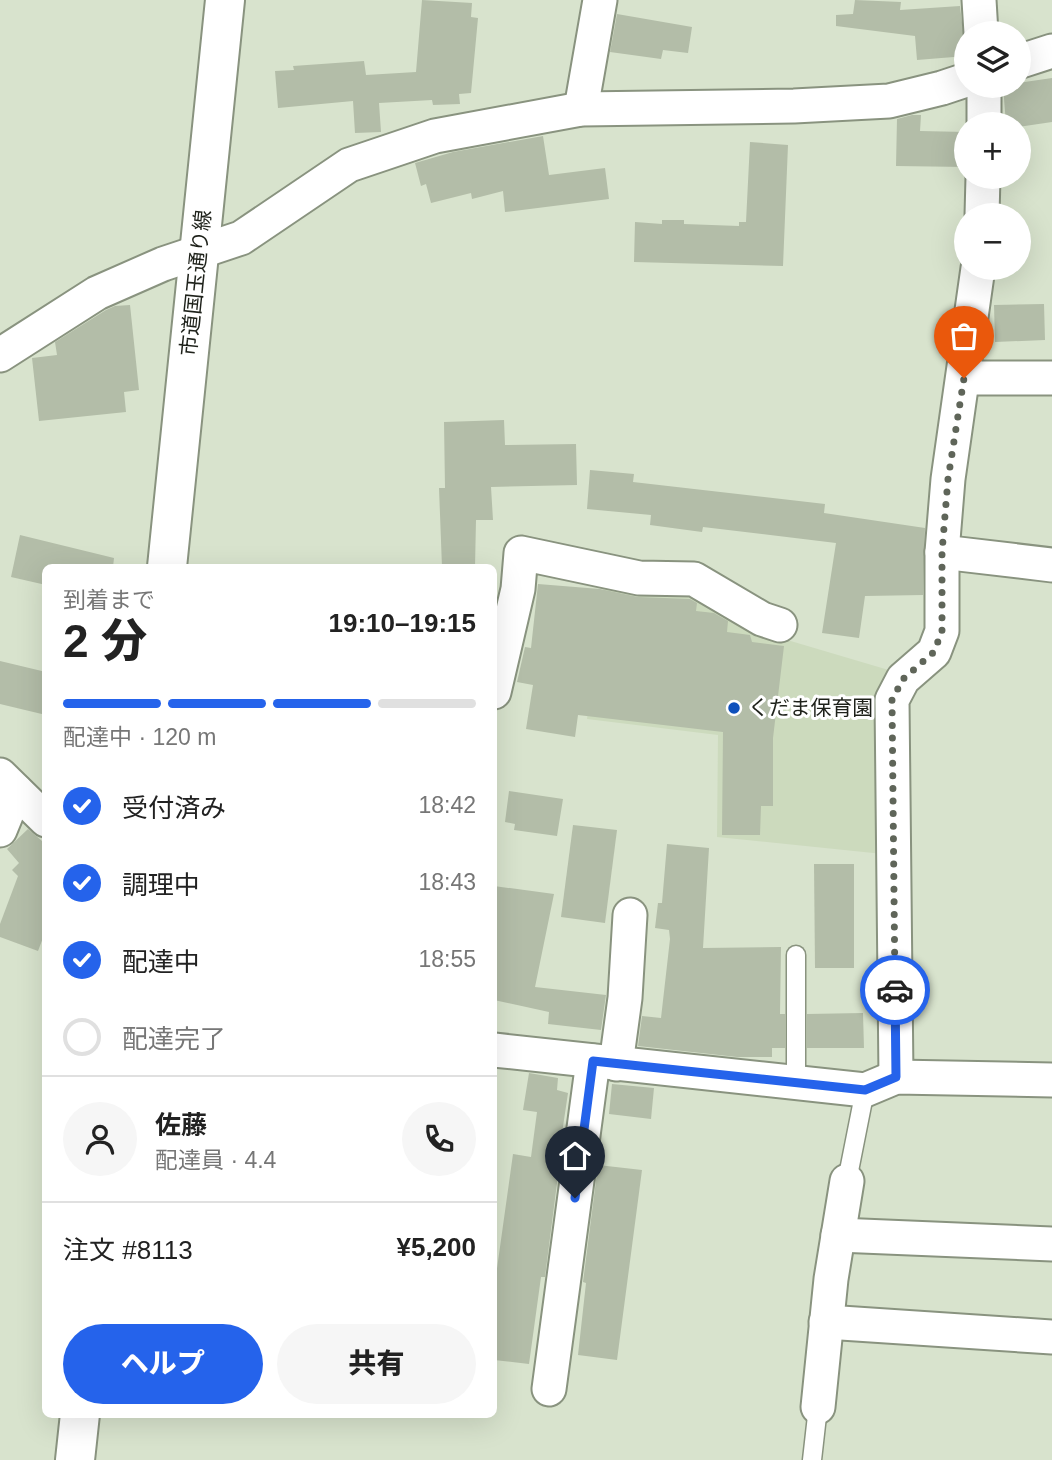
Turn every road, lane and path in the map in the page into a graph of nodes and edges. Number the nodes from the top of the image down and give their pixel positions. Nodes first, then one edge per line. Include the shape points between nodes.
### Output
1 (225, 0) edge
2 (600, 0) edge
3 (979, 0) edge
4 (981, 21) edge
5 (1052, 51) edge
6 (1031, 58) edge
7 (954, 84) edge
8 (582, 108) junction
9 (199, 252) junction
10 (976, 280) edge
11 (0, 355) edge
12 (964, 378) junction
13 (1052, 379) edge
14 (942, 552) junction
15 (167, 564) edge
16 (1052, 565) edge
17 (780, 625) dead end
18 (497, 679) edge
19 (8, 783) edge
20 (42, 816) edge
21 (0, 830) edge
22 (630, 915) dead end
23 (796, 955) dead end
24 (497, 1050) edge
25 (605, 1062) junction
26 (896, 1077) junction
27 (1052, 1080) edge
28 (796, 1083) junction
29 (865, 1090) junction
30 (847, 1181) joint
31 (838, 1236) junction
32 (1052, 1244) edge
33 (826, 1322) junction
34 (1052, 1337) edge
35 (549, 1390) dead end
36 (817, 1406) joint
37 (80, 1418) edge
38 (75, 1460) edge
39 (812, 1460) edge

1 - 9 street, 市道国玉通り線
2 - 8 street
3 - 4 street
5 - 6 street
7 - 8 street via 888,100 794,106
8 - 9 street via 435,136 349,165 241,238
9 - 11 street via 97,293
9 - 15 street, 市道国玉通り線
10 - 12 street
12 - 13 street
12 - 14 street
14 - 16 street
14 - 26 street via 942,631 934,652 903,679 892,700
17 - 18 street via 694,579 639,578 521,553 518,589
19 - 20 street
19 - 21 street
22 - 25 street via 625,998
23 - 28 lane
24 - 25 street
25 - 28 street
25 - 35 street
26 - 27 street
26 - 29 street
28 - 29 street
29 - 30 lane
30 - 31 street
31 - 32 street
31 - 33 street
33 - 34 street
33 - 36 street
36 - 39 lane
37 - 38 street

